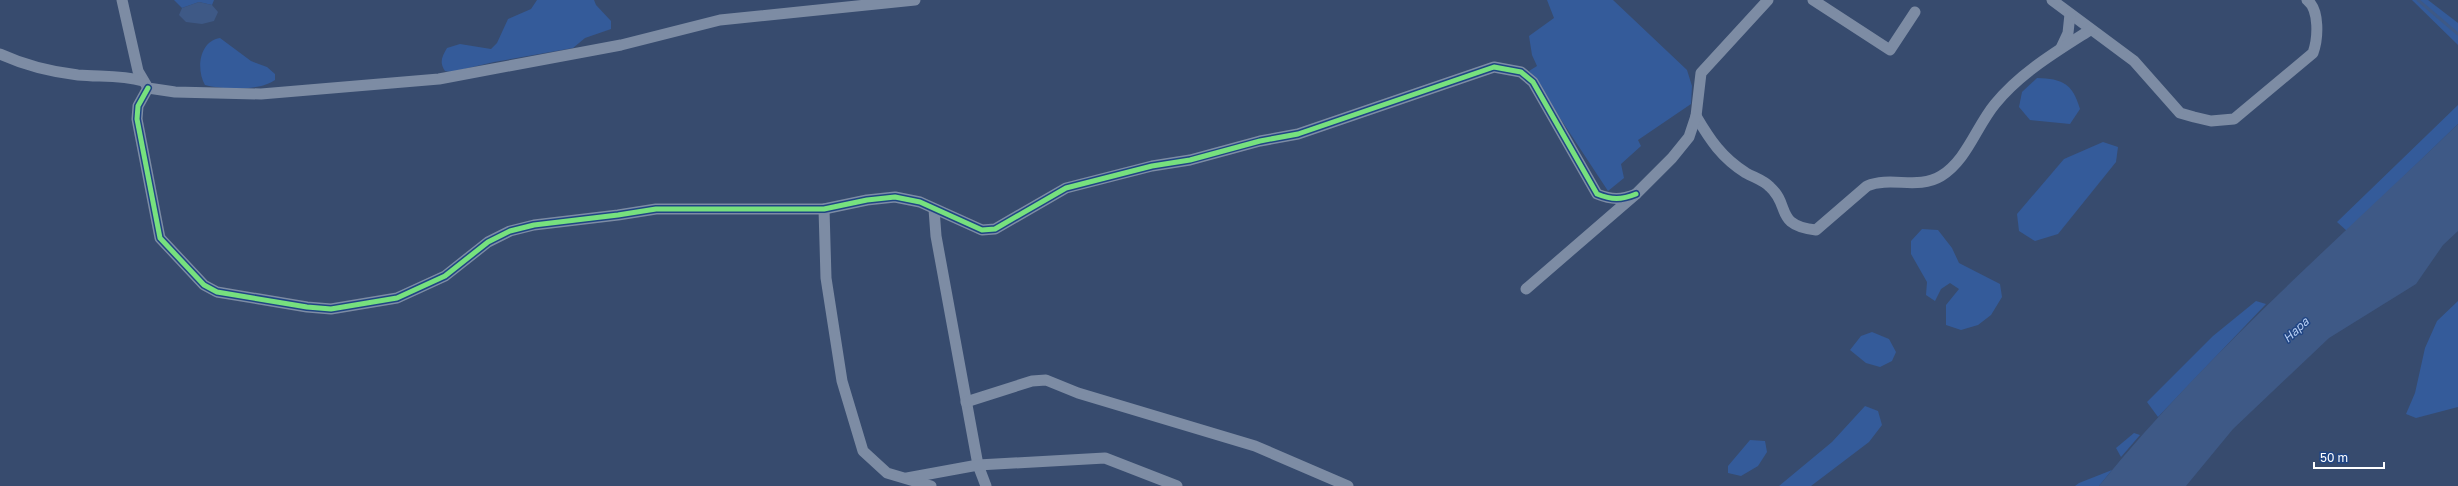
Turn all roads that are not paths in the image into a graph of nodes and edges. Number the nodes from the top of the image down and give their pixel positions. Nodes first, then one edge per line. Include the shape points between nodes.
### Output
1 (122, 0) edge
2 (915, 0) edge
3 (1768, 0) edge
4 (1813, 0) edge
5 (2052, 0) edge
6 (2307, 0) edge
7 (1915, 12) dead end
8 (2070, 14) junction
9 (2090, 30) junction
10 (2061, 48) junction
11 (0, 54) edge
12 (146, 84) junction
13 (1696, 116) junction
14 (1636, 194) junction
15 (824, 209) junction
16 (934, 209) junction
17 (1526, 289) dead end
18 (966, 402) junction
19 (978, 465) junction
20 (904, 478) junction
21 (930, 486) edge
22 (986, 486) edge
23 (1177, 486) edge
24 (1348, 486) edge

1 - 12 street via 138,71
2 - 12 street via 720,20 621,45 439,79 261,94 175,92
3 - 13 street via 1701,73
4 - 7 street via 1890,50
5 - 8 street
6 - 9 street via 2315,11 2313,53 2234,119 2211,121 2180,113 2134,61
8 - 9 street
8 - 10 street via 2068,33
9 - 10 street
10 - 13 street via 2008,88 1994,105 1962,156 1942,175 1928,182 1876,183 1867,186 1816,230 1806,229 1785,216 1772,188 1735,165 1711,143
11 - 12 street via 21,64 77,75 128,77
12 - 15 street via 138,106 137,119 160,238 204,285 217,292 252,299 331,308 397,298 445,276 488,242 510,231 534,225 656,209
13 - 14 street via 1689,137
14 - 16 street via 1623,199 1612,199 1597,194 1532,82 1521,72 1494,67 1298,134 1066,188 995,229 982,230
14 - 17 street
15 - 16 street via 896,197 920,202
15 - 20 street via 826,278 842,381 863,451 887,473
16 - 18 street via 936,236
18 - 19 street
18 - 24 street via 1032,381 1046,380 1078,393 1255,446
19 - 20 street
19 - 22 street
19 - 23 street via 1105,458
20 - 21 street

